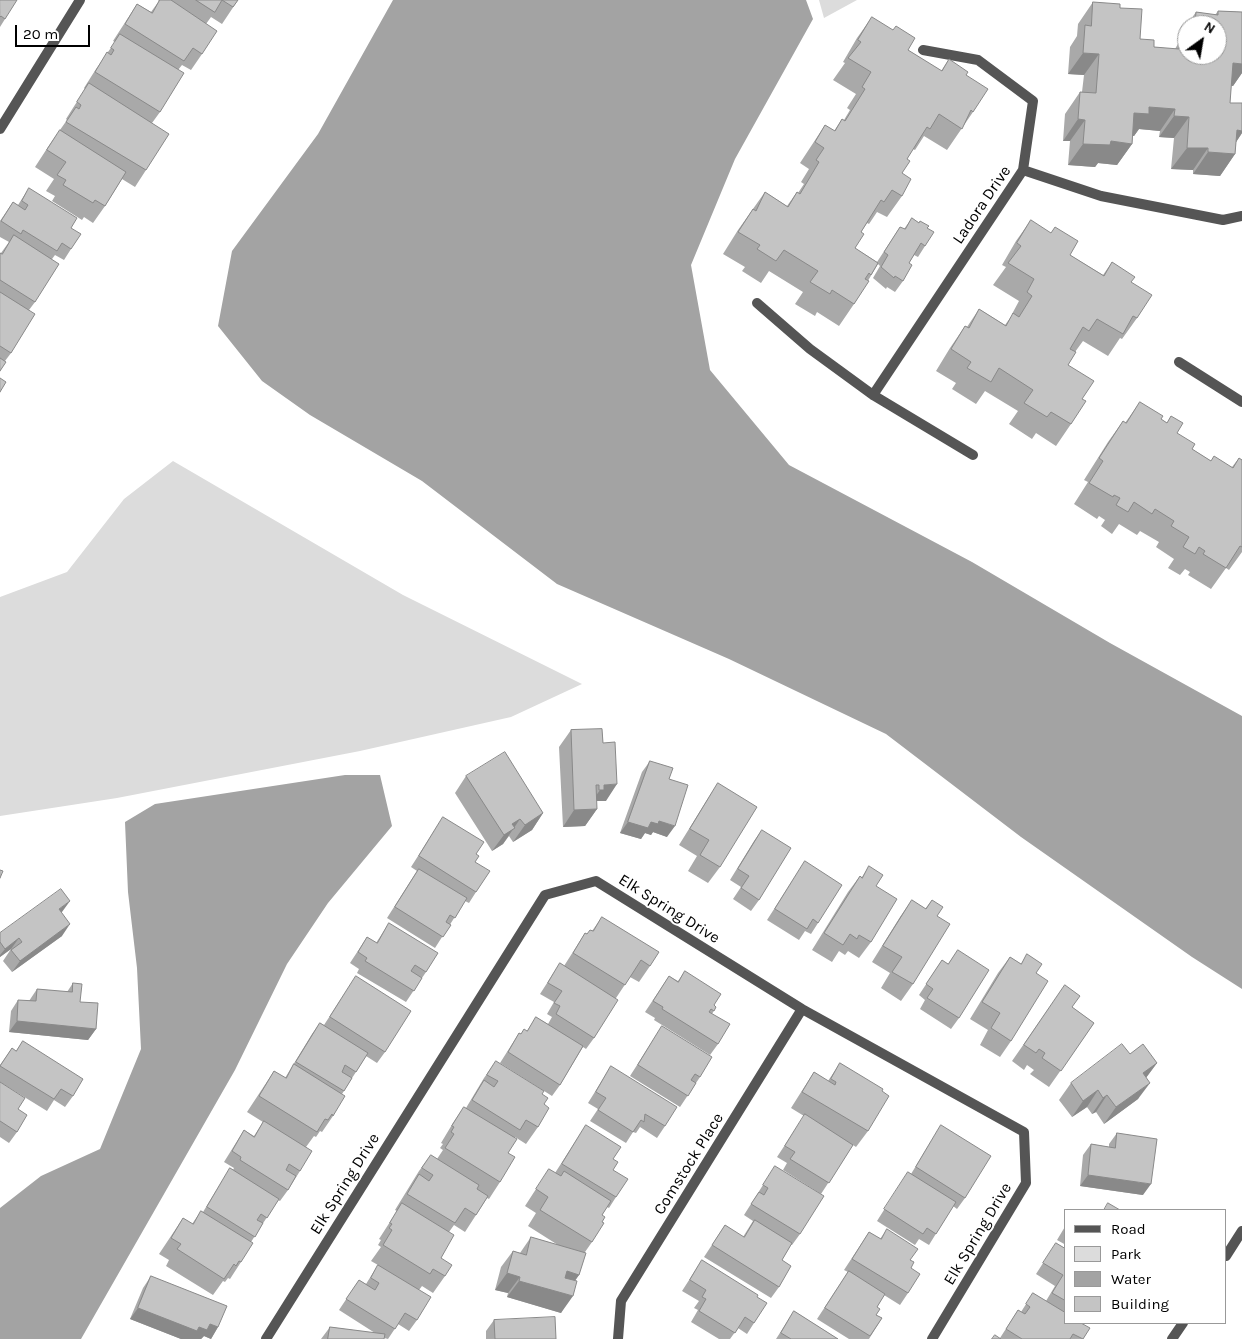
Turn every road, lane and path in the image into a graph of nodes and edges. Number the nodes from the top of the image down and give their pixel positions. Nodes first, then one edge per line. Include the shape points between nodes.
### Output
1 (80, 0) edge
2 (923, 50) dead end
3 (0, 128) edge
4 (1023, 170) junction
5 (1242, 216) edge
6 (757, 302) dead end
7 (1179, 362) dead end
8 (873, 395) junction
9 (1242, 402) edge
10 (973, 456) dead end
11 (802, 1009) junction
12 (1242, 1231) edge
13 (1227, 1254) edge
14 (1182, 1324) edge
15 (266, 1339) edge
16 (618, 1339) edge
17 (932, 1339) edge
18 (1172, 1339) edge

1 - 3 street
2 - 4 street via 978,60 1033,101
4 - 5 street, Ladora Drive via 1101,196 1223,220
4 - 8 street, Ladora Drive
6 - 8 street via 810,350
7 - 9 street
8 - 10 street
11 - 15 street, Elk Spring Drive via 596,881 545,896
11 - 16 street, Comstock Place via 621,1301
11 - 17 street, Elk Spring Drive via 1024,1132 1026,1183
12 - 13 street
14 - 18 street

